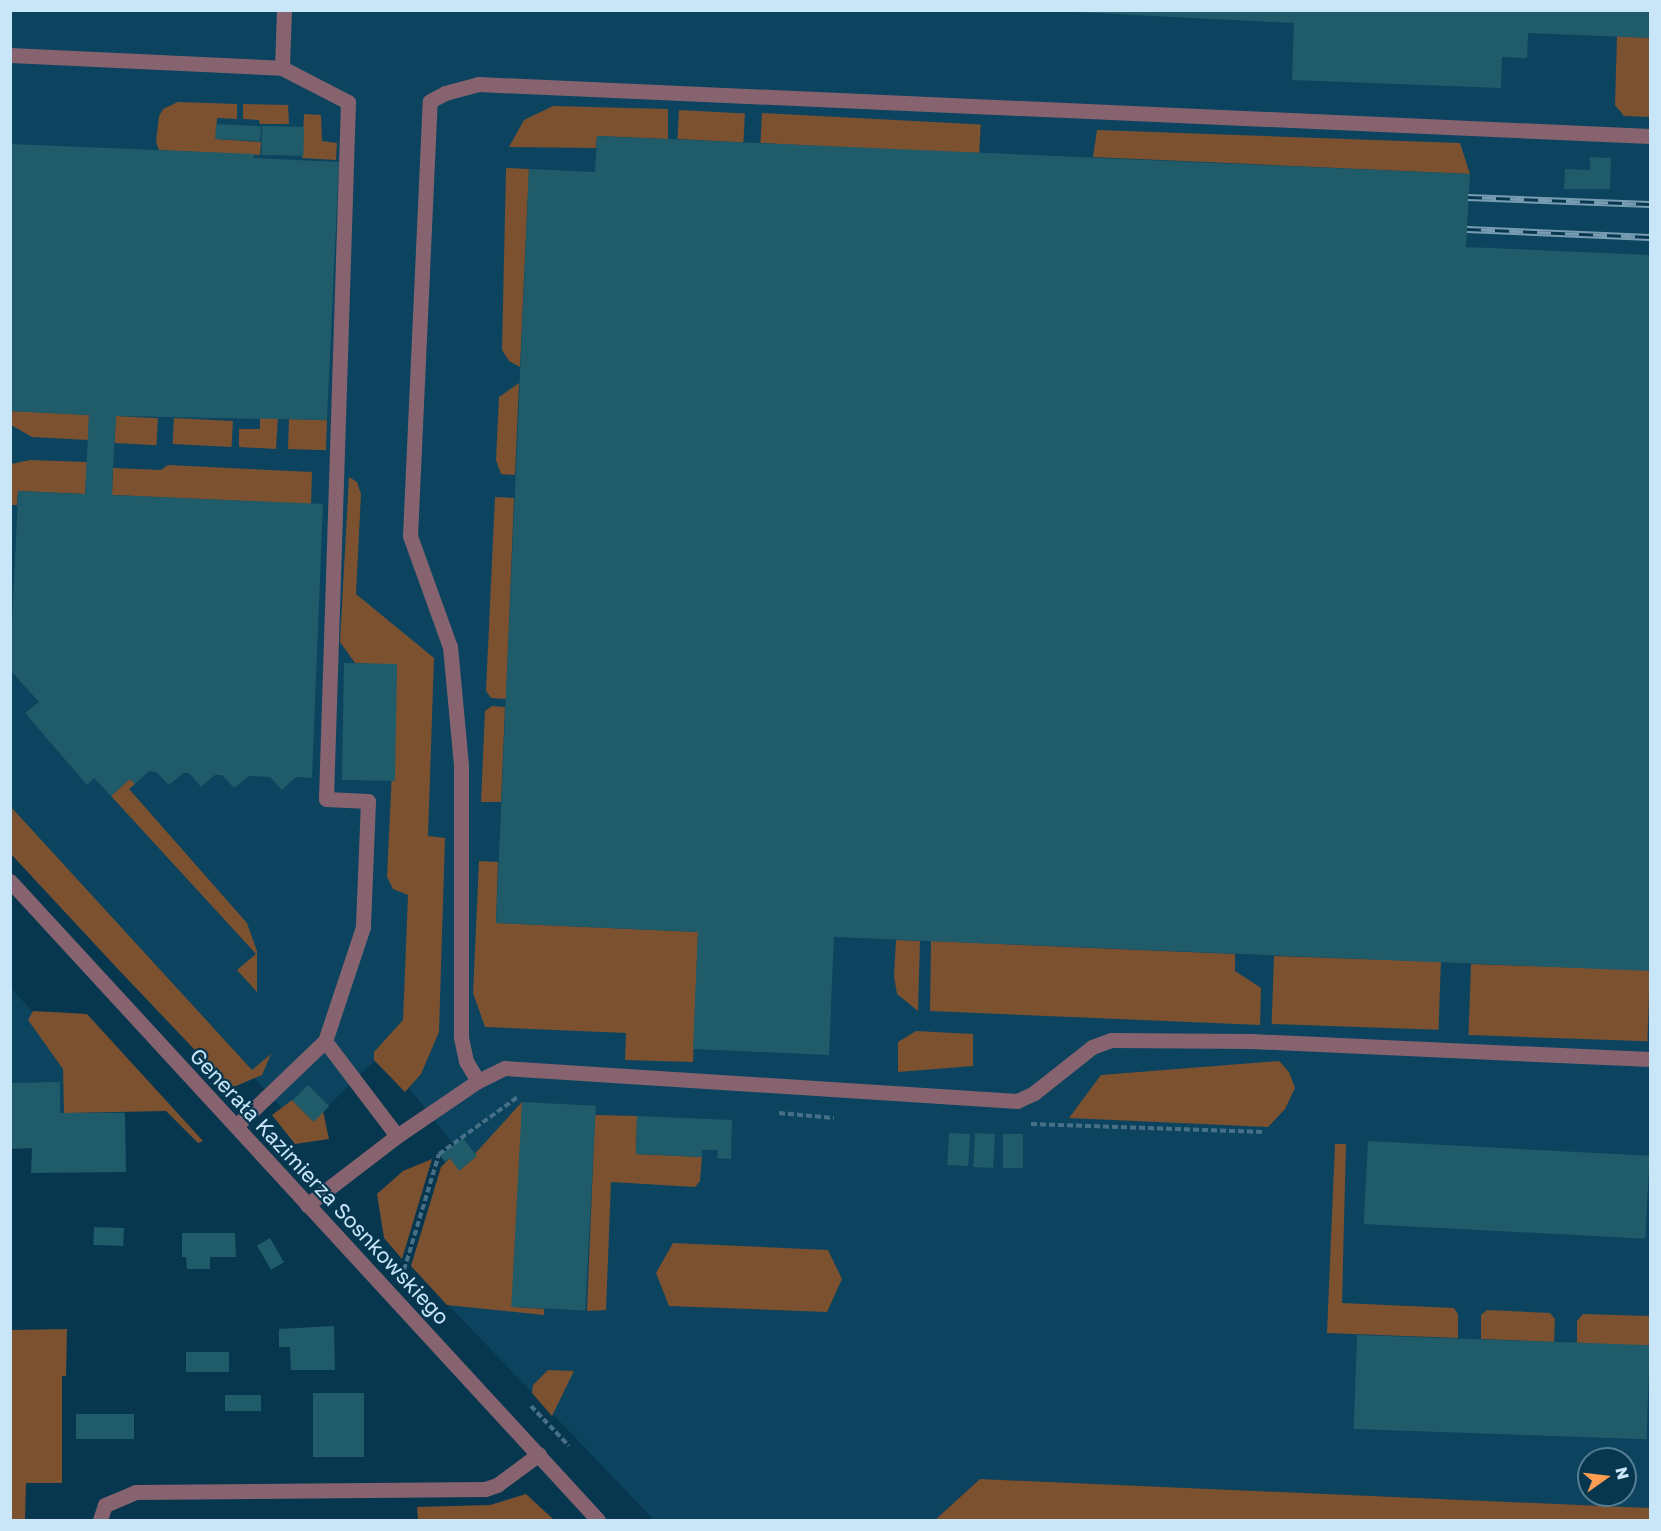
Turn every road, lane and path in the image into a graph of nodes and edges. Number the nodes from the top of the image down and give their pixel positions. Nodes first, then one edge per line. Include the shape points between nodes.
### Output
1 (284, 10) edge
2 (10, 55) edge
3 (282, 68) junction
4 (1650, 136) edge
5 (10, 881) edge
6 (325, 1041) junction
7 (1650, 1059) edge
8 (478, 1081) junction
9 (521, 1094) dead end
10 (770, 1109) dead end
11 (846, 1118) dead end
12 (1025, 1124) dead end
13 (236, 1126) junction
14 (1263, 1132) dead end
15 (397, 1136) junction
16 (308, 1205) junction
17 (396, 1265) dead end
18 (539, 1454) junction
19 (100, 1521) edge
20 (598, 1521) edge

1 - 3 street
2 - 3 street
3 - 6 street via 348,102 326,799 368,801 363,927
4 - 8 street via 478,84 430,101 410,536 450,647 461,765 461,1037 466,1061
5 - 13 street, Generała Kazimierza Sosnkowskiego
6 - 13 street
6 - 15 street
7 - 8 street via 1251,1041 1111,1040 1092,1047 1034,1094 1017,1101 505,1068
8 - 15 street
9 - 17 path via 439,1154 403,1274
10 - 11 path via 787,1116
12 - 14 path
13 - 16 street, Generała Kazimierza Sosnkowskiego
15 - 16 street
16 - 18 street, Generała Kazimierza Sosnkowskiego
18 - 19 street via 485,1490 135,1491 105,1505
18 - 20 street, Generała Kazimierza Sosnkowskiego

